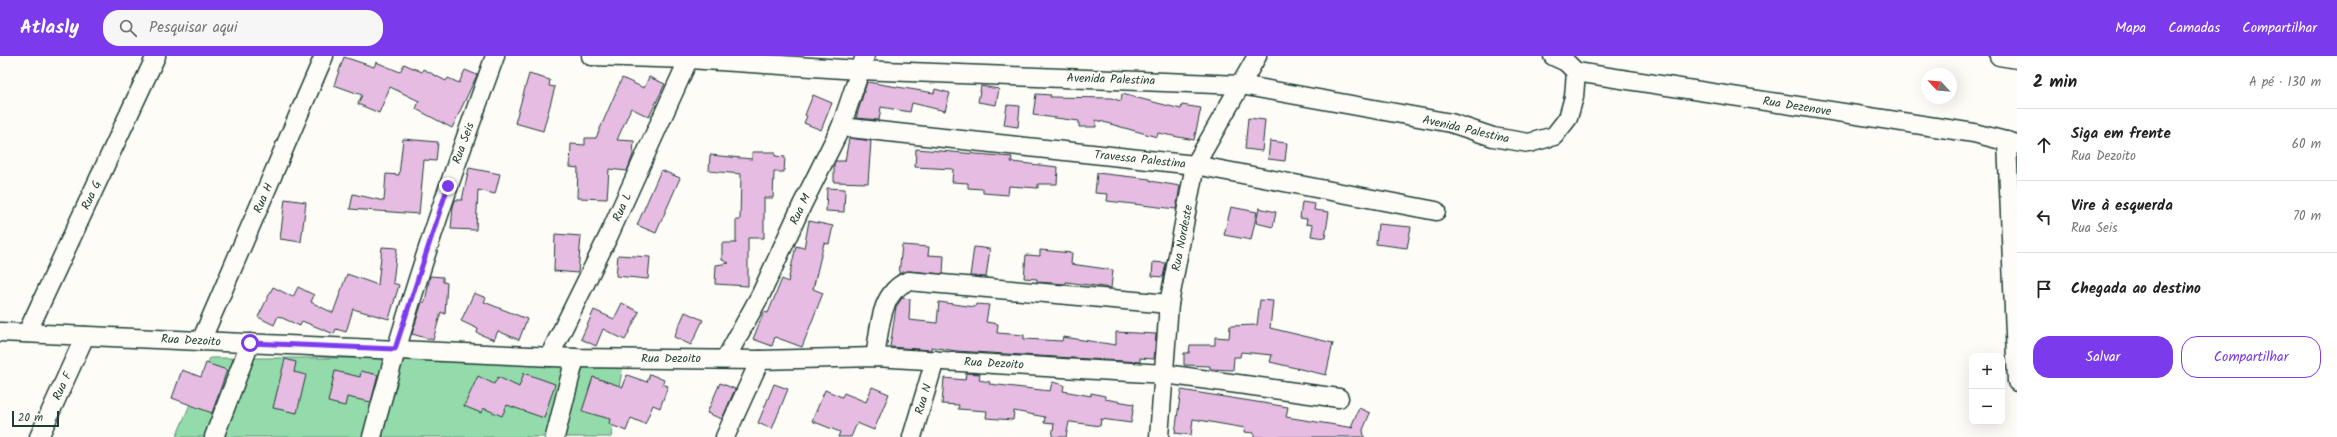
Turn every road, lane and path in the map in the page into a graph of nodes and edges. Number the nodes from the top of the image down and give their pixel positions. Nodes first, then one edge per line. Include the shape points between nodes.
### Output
1 (156, 56) edge
2 (324, 56) edge
3 (495, 56) edge
4 (591, 56) edge
5 (1257, 56) edge
6 (1553, 56) edge
7 (1999, 56) edge
8 (690, 57) edge
9 (2017, 59) edge
10 (862, 63) edge
11 (1576, 72) junction
12 (1241, 85) junction
13 (841, 127) junction
14 (2012, 143) edge
15 (1195, 165) junction
16 (1436, 211) dead end
17 (1169, 304) junction
18 (0, 332) edge
19 (27, 333) junction
20 (85, 336) junction
21 (201, 341) junction
22 (250, 343) junction
23 (395, 349) junction
24 (549, 357) junction
25 (875, 357) junction
26 (575, 358) junction
27 (726, 358) junction
28 (760, 360) junction
29 (935, 360) junction
30 (1165, 374) junction
31 (2017, 382) edge
32 (1340, 398) dead end
33 (39, 437) edge
34 (214, 437) edge
35 (372, 437) edge
36 (555, 437) edge
37 (725, 437) edge
38 (912, 437) edge
39 (1159, 437) edge

1 - 19 street, Rua G
2 - 21 street, Rua H
3 - 23 street, Rua Seis via 445,193
4 - 8 street, Avenida Palestina
5 - 12 street, Rua Nordeste
6 - 11 street via 1566,62
7 - 9 street
8 - 10 street, Avenida Palestina
8 - 24 street, Rua L via 609,235
10 - 12 street, Avenida Palestina
10 - 13 street, Rua M
11 - 12 street, Avenida Palestina via 1574,97 1568,118 1554,136 1529,143 1493,137 1451,123
11 - 14 street, Rua Dezenove via 1974,133
12 - 15 street, Rua Nordeste
13 - 15 street, Travessa Palestina
13 - 27 street, Rua M
14 - 31 street
15 - 16 street, Travessa Palestina
15 - 17 street, Rua Nordeste
17 - 25 street via 908,281 897,285 889,295
17 - 30 street, Rua Nordeste
18 - 19 street, Rua Dezoito
19 - 20 street, Rua Dezoito
20 - 21 street, Rua Dezoito
20 - 33 street, Rua F
21 - 22 street, Rua Dezoito
22 - 23 street, Rua Dezoito
22 - 34 street
23 - 24 street, Rua Dezoito
23 - 35 street, Rua Seis
24 - 26 street, Rua Dezoito
25 - 28 street, Rua Dezoito
25 - 29 street, Rua Dezoito
26 - 27 street, Rua Dezoito
26 - 36 street
27 - 28 street, Rua Dezoito
28 - 37 street
29 - 30 street, Rua Dezoito
29 - 38 street, Rua N
30 - 32 street, Rua Dezoito
30 - 39 street, Rua Nordeste

